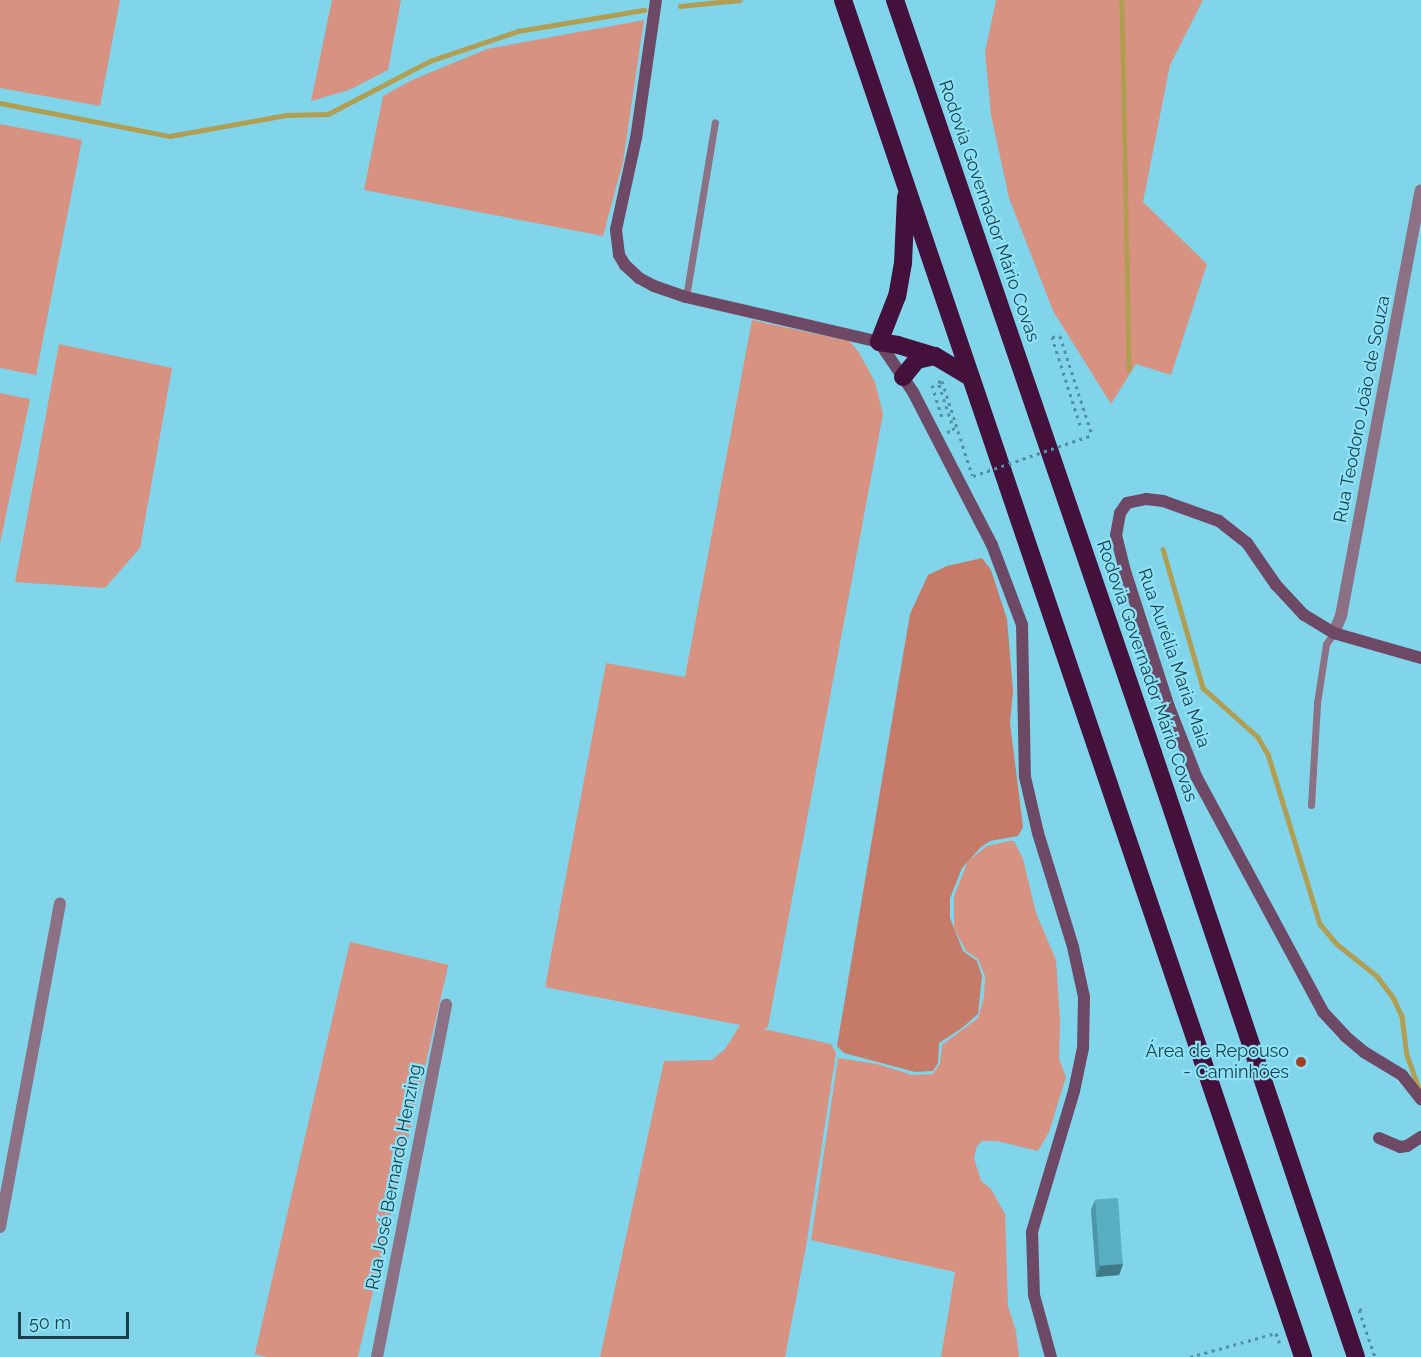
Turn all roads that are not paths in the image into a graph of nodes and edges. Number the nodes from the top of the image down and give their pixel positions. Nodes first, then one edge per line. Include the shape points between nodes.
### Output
1 (656, 0) edge
2 (843, 0) edge
3 (895, 0) edge
4 (715, 122) dead end
5 (907, 189) junction
6 (1421, 190) edge
7 (686, 297) junction
8 (879, 342) junction
9 (935, 356) junction
10 (903, 377) junction
11 (970, 377) junction
12 (1334, 633) junction
13 (1421, 658) edge
14 (1311, 805) dead end
15 (60, 904) dead end
16 (446, 1005) dead end
17 (1421, 1099) edge
18 (1421, 1137) edge
19 (1379, 1138) dead end
20 (0, 1227) edge
21 (377, 1357) edge
22 (1052, 1357) edge
23 (1303, 1357) edge
24 (1356, 1357) edge

1 - 7 street via 617,242 625,265 639,278
2 - 5 highway
3 - 24 highway, Rodovia Governador Mário Covas
4 - 7 lane
5 - 8 highway via 897,296
5 - 11 highway
6 - 12 street, Rua Teodoro João de Souza via 1341,616
7 - 8 street
8 - 9 highway
8 - 10 street
9 - 10 highway via 917,360
9 - 11 highway
10 - 22 street via 992,544 1022,625 1026,777 1084,997 1083,1048 1074,1091 1032,1232 1034,1295
11 - 23 highway
12 - 13 street, Rua Aurélia Maria Maia
12 - 14 lane via 1326,644 1317,703
12 - 17 street, Rua Aurélia Maria Maia via 1291,603 1247,543 1219,521 1146,499 1126,503 1120,513 1116,535 1125,571 1196,776 1323,1012 1364,1052 1402,1075
15 - 20 street
16 - 21 street, Rua José Bernardo Henzing
18 - 19 street via 1400,1147

